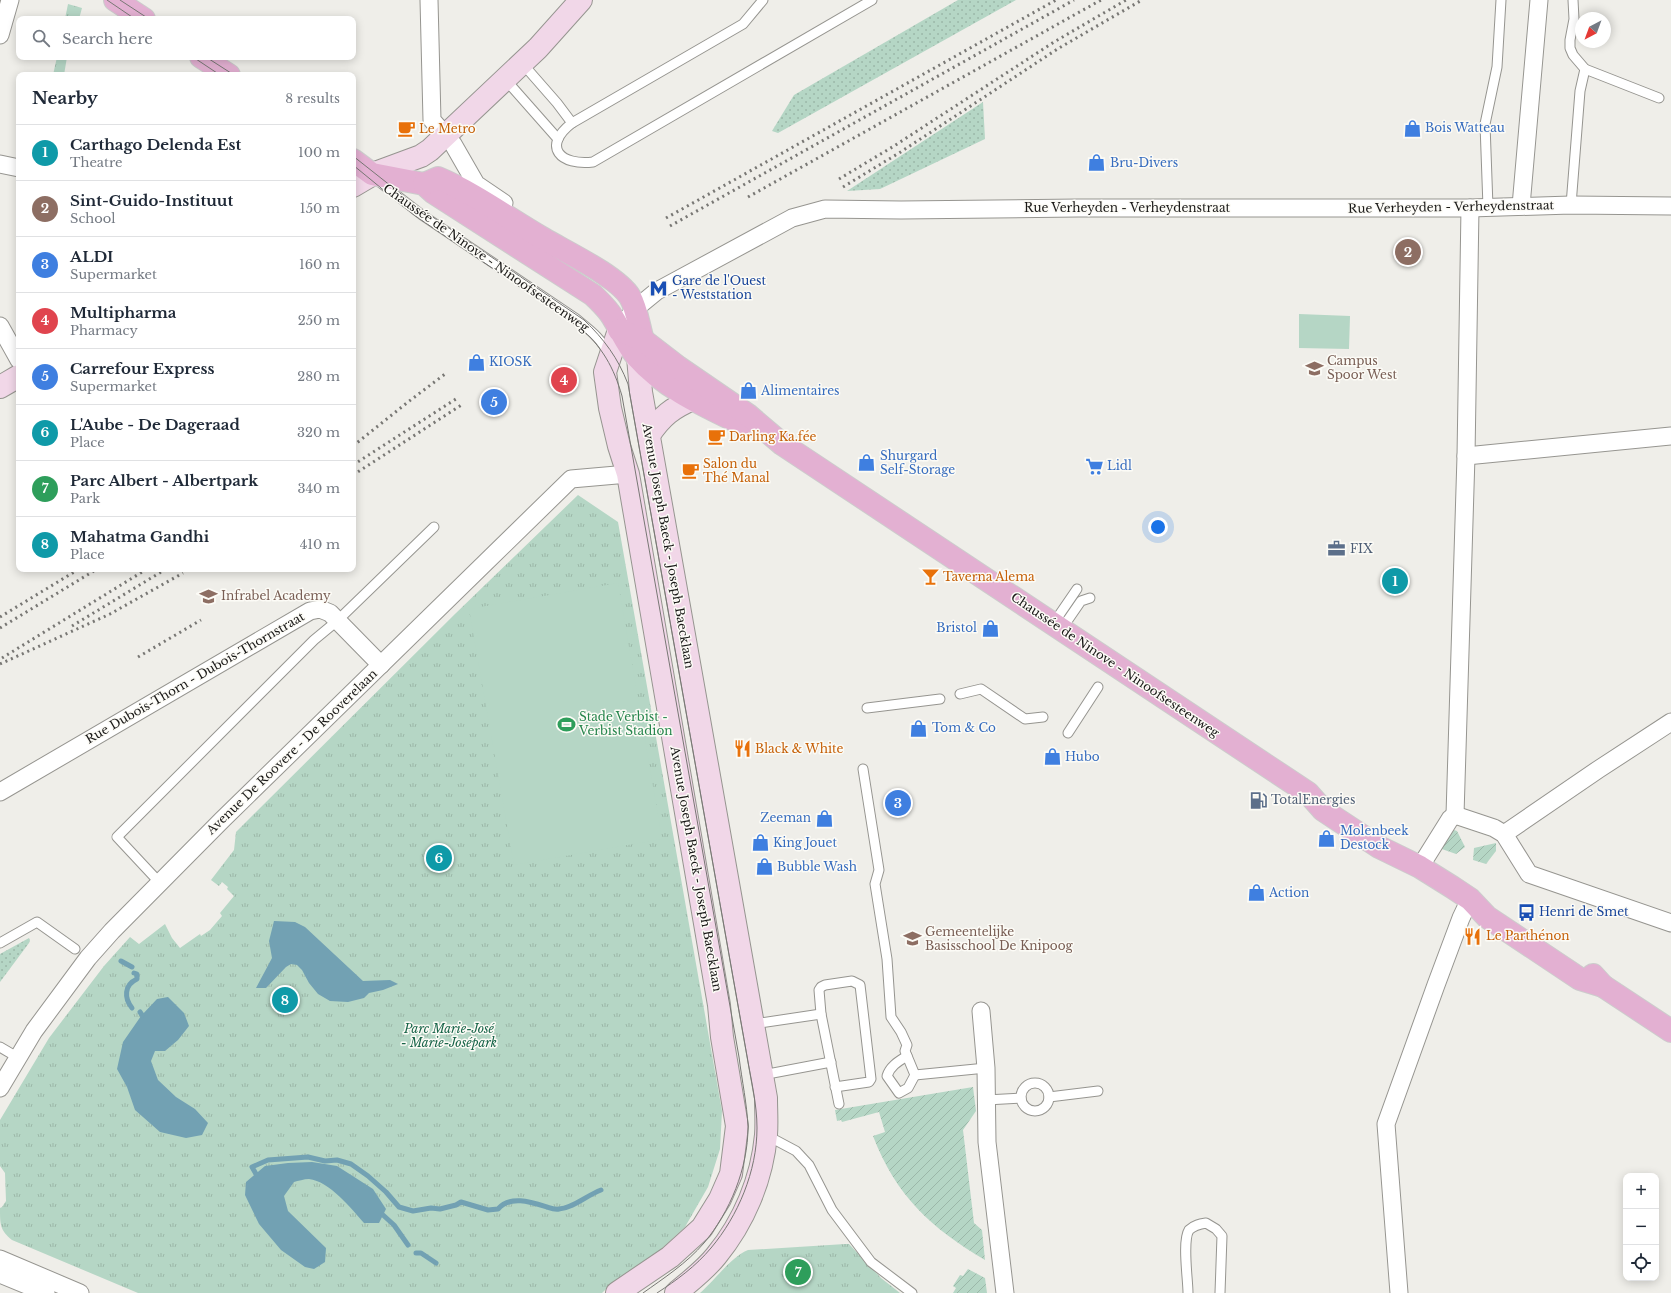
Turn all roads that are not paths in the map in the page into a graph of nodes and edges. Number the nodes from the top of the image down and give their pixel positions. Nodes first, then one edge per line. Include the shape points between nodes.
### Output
1 (10, 0) edge
2 (111, 0) edge
3 (115, 0) edge
4 (429, 0) edge
5 (581, 0) edge
6 (763, 0) edge
7 (872, 0) edge
8 (1501, 0) edge
9 (1539, 0) edge
10 (1573, 0) edge
11 (135, 16) edge
12 (139, 16) edge
13 (0, 35) edge
14 (202, 60) edge
15 (206, 60) edge
16 (522, 63) junction
17 (1585, 70) junction
18 (220, 72) edge
19 (224, 72) edge
20 (505, 79) junction
21 (1659, 98) dead end
22 (572, 123) junction
23 (446, 135) junction
24 (558, 139) junction
25 (0, 164) edge
26 (356, 164) edge
27 (16, 167) edge
28 (413, 175) junction
29 (365, 176) edge
30 (1571, 205) junction
31 (1521, 206) junction
32 (1671, 206) edge
33 (1488, 207) junction
34 (1470, 208) junction
35 (544, 239) junction
36 (635, 309) junction
37 (0, 326) edge
38 (595, 336) junction
39 (614, 346) junction
40 (16, 355) edge
41 (640, 355) junction
42 (16, 378) edge
43 (0, 387) edge
44 (693, 399) junction
45 (649, 435) junction
46 (1671, 436) edge
47 (782, 444) junction
48 (1466, 456) junction
49 (628, 474) junction
50 (434, 527) dead end
51 (1077, 588) dead end
52 (1090, 598) dead end
53 (337, 620) junction
54 (1057, 627) junction
55 (381, 665) junction
56 (1098, 687) dead end
57 (960, 694) dead end
58 (940, 699) dead end
59 (866, 708) dead end
60 (1043, 717) dead end
61 (1671, 722) edge
62 (1068, 733) dead end
63 (863, 770) dead end
64 (0, 792) edge
65 (1455, 815) junction
66 (1504, 834) junction
67 (1420, 866) junction
68 (160, 882) junction
69 (1470, 899) junction
70 (1671, 923) edge
71 (0, 943) edge
72 (75, 949) dead end
73 (980, 1011) dead end
74 (821, 1014) junction
75 (754, 1024) junction
76 (1671, 1031) edge
77 (0, 1047) edge
78 (907, 1056) junction
79 (17, 1057) junction
80 (831, 1062) junction
81 (986, 1068) junction
82 (762, 1075) junction
83 (915, 1075) junction
84 (836, 1087) junction
85 (0, 1088) edge
86 (1098, 1091) dead end
87 (1049, 1097) junction
88 (1021, 1098) junction
89 (986, 1100) junction
90 (838, 1104) dead end
91 (766, 1135) junction
92 (0, 1259) edge
93 (0, 1274) edge
94 (46, 1293) edge
95 (80, 1293) edge
96 (617, 1293) edge
97 (676, 1293) edge
98 (912, 1293) edge
99 (1005, 1293) edge
100 (1188, 1293) edge
101 (1220, 1293) edge
102 (1399, 1293) edge

1 - 13 street
2 - 11 lane
3 - 12 main road
4 - 23 street, Chaussée de Ninove - Ninoofsesteenweg via 432,120
5 - 16 street
6 - 22 lane via 742,24
7 - 24 lane via 593,162 581,164 561,156 556,148
8 - 33 lane via 1498,67 1485,124
9 - 31 street
10 - 17 lane via 1574,19 1570,48
14 - 18 lane
15 - 19 main road
16 - 20 street
16 - 22 lane
17 - 21 lane
17 - 30 lane via 1580,91
20 - 23 street
20 - 24 lane
22 - 24 lane via 564,129
23 - 28 street via 421,156
23 - 35 street, Chaussée de Ninove - Ninoofsesteenweg via 476,184 523,216
25 - 27 street
26 - 29 main road, Chaussée de Ninove - Ninoofsesteenweg
28 - 29 main road, Chaussée de Ninove - Ninoofsesteenweg
28 - 35 main road, Chaussée de Ninove - Ninoofsesteenweg via 438,178 458,187
28 - 39 main road, Chaussée de Ninove - Ninoofsesteenweg via 434,192 593,295 607,309
29 - 38 lane, Chaussée de Ninove - Ninoofsesteenweg via 575,318
30 - 31 street, Rue Verheyden - Verheydenstraat
30 - 32 street, Rue Verheyden - Verheydenstraat
31 - 33 street, Rue Verheyden - Verheydenstraat
33 - 34 street, Rue Verheyden - Verheydenstraat
34 - 36 street, Rue Verheyden - Verheydenstraat via 825,209 792,218 657,291
34 - 48 street
35 - 36 main road, Chaussée de Ninove - Ninoofsesteenweg via 588,263 612,280 629,296
36 - 39 street, Rue Verheyden - Verheydenstraat
36 - 41 main road, Chaussée de Ninove - Ninoofsesteenweg
37 - 40 street
38 - 39 lane
38 - 39 lane, Chaussée de Ninove - Ninoofsesteenweg
38 - 39 lane, Chaussée de Ninove - Ninoofsesteenweg via 607,350
39 - 41 main road, Chaussée de Ninove - Ninoofsesteenweg
39 - 49 street, Avenue Joseph Baeck - Joseph Baecklaan via 605,372 610,408
41 - 44 main road, Chaussée de Ninove - Ninoofsesteenweg via 651,371
41 - 45 street, Avenue Joseph Baeck - Joseph Baecklaan via 641,392
41 - 47 main road, Chaussée de Ninove - Ninoofsesteenweg via 678,367 748,415
42 - 43 street
44 - 45 street via 668,412
44 - 47 main road, Chaussée de Ninove - Ninoofsesteenweg
45 - 75 street, Avenue Joseph Baeck - Joseph Baecklaan
46 - 48 street
47 - 54 main road, Chaussée de Ninove - Ninoofsesteenweg
48 - 65 street
49 - 55 street, Avenue De Roovere - De Rooverelaan via 571,479
49 - 96 street, Avenue Joseph Baeck - Joseph Baecklaan via 719,1005 737,1126 731,1174 720,1199 702,1228 670,1257
50 - 53 lane
51 - 54 lane
52 - 54 lane via 1081,601
53 - 55 street, Rue Dubois-Thorn - Dubois-Thornstraat
53 - 64 street, Rue Dubois-Thorn - Dubois-Thornstraat via 330,613 320,609 310,611
53 - 68 lane via 117,837
54 - 67 main road, Chaussée de Ninove - Ninoofsesteenweg via 1308,793 1323,810 1372,843
55 - 68 street, Avenue De Roovere - De Rooverelaan
56 - 62 lane
57 - 60 lane via 981,689 1025,719
58 - 59 lane
61 - 66 street
63 - 78 lane via 879,870 876,884 891,1017 907,1045
65 - 66 street
65 - 67 street
66 - 70 street via 1529,874
67 - 69 main road, Chaussée de Ninove - Ninoofsesteenweg
68 - 79 street, Avenue De Roovere - De Rooverelaan via 88,958
69 - 76 main road, Chaussée de Ninove - Ninoofsesteenweg via 1487,917 1580,979 1603,986
69 - 102 street via 1386,1124
71 - 72 lane via 37,922
73 - 81 street
74 - 75 lane
74 - 80 lane
74 - 84 lane via 821,987 852,981 860,985 872,1079 869,1082
75 - 82 street, Avenue Joseph Baeck - Joseph Baecklaan
77 - 79 lane
78 - 83 lane
78 - 83 lane via 888,1071 887,1076 899,1093 908,1088
79 - 85 street, Avenue De Roovere - De Rooverelaan
80 - 82 lane
80 - 84 lane
81 - 83 lane
81 - 89 street
82 - 91 street, Avenue Joseph Baeck - Joseph Baecklaan via 766,1098
84 - 90 lane
86 - 87 lane
87 - 88 lane via 1046,1106 1035,1112 1024,1107
87 - 88 lane via 1046,1088 1035,1083 1024,1089
88 - 89 lane
89 - 99 street via 988,1142
91 - 97 street, Avenue Joseph Baeck - Joseph Baecklaan via 762,1163 748,1206 716,1255 699,1274
91 - 98 lane via 796,1152 809,1165 832,1210 871,1262
92 - 95 street
93 - 94 street
100 - 101 lane via 1186,1242 1189,1231 1196,1224 1206,1223 1222,1236

